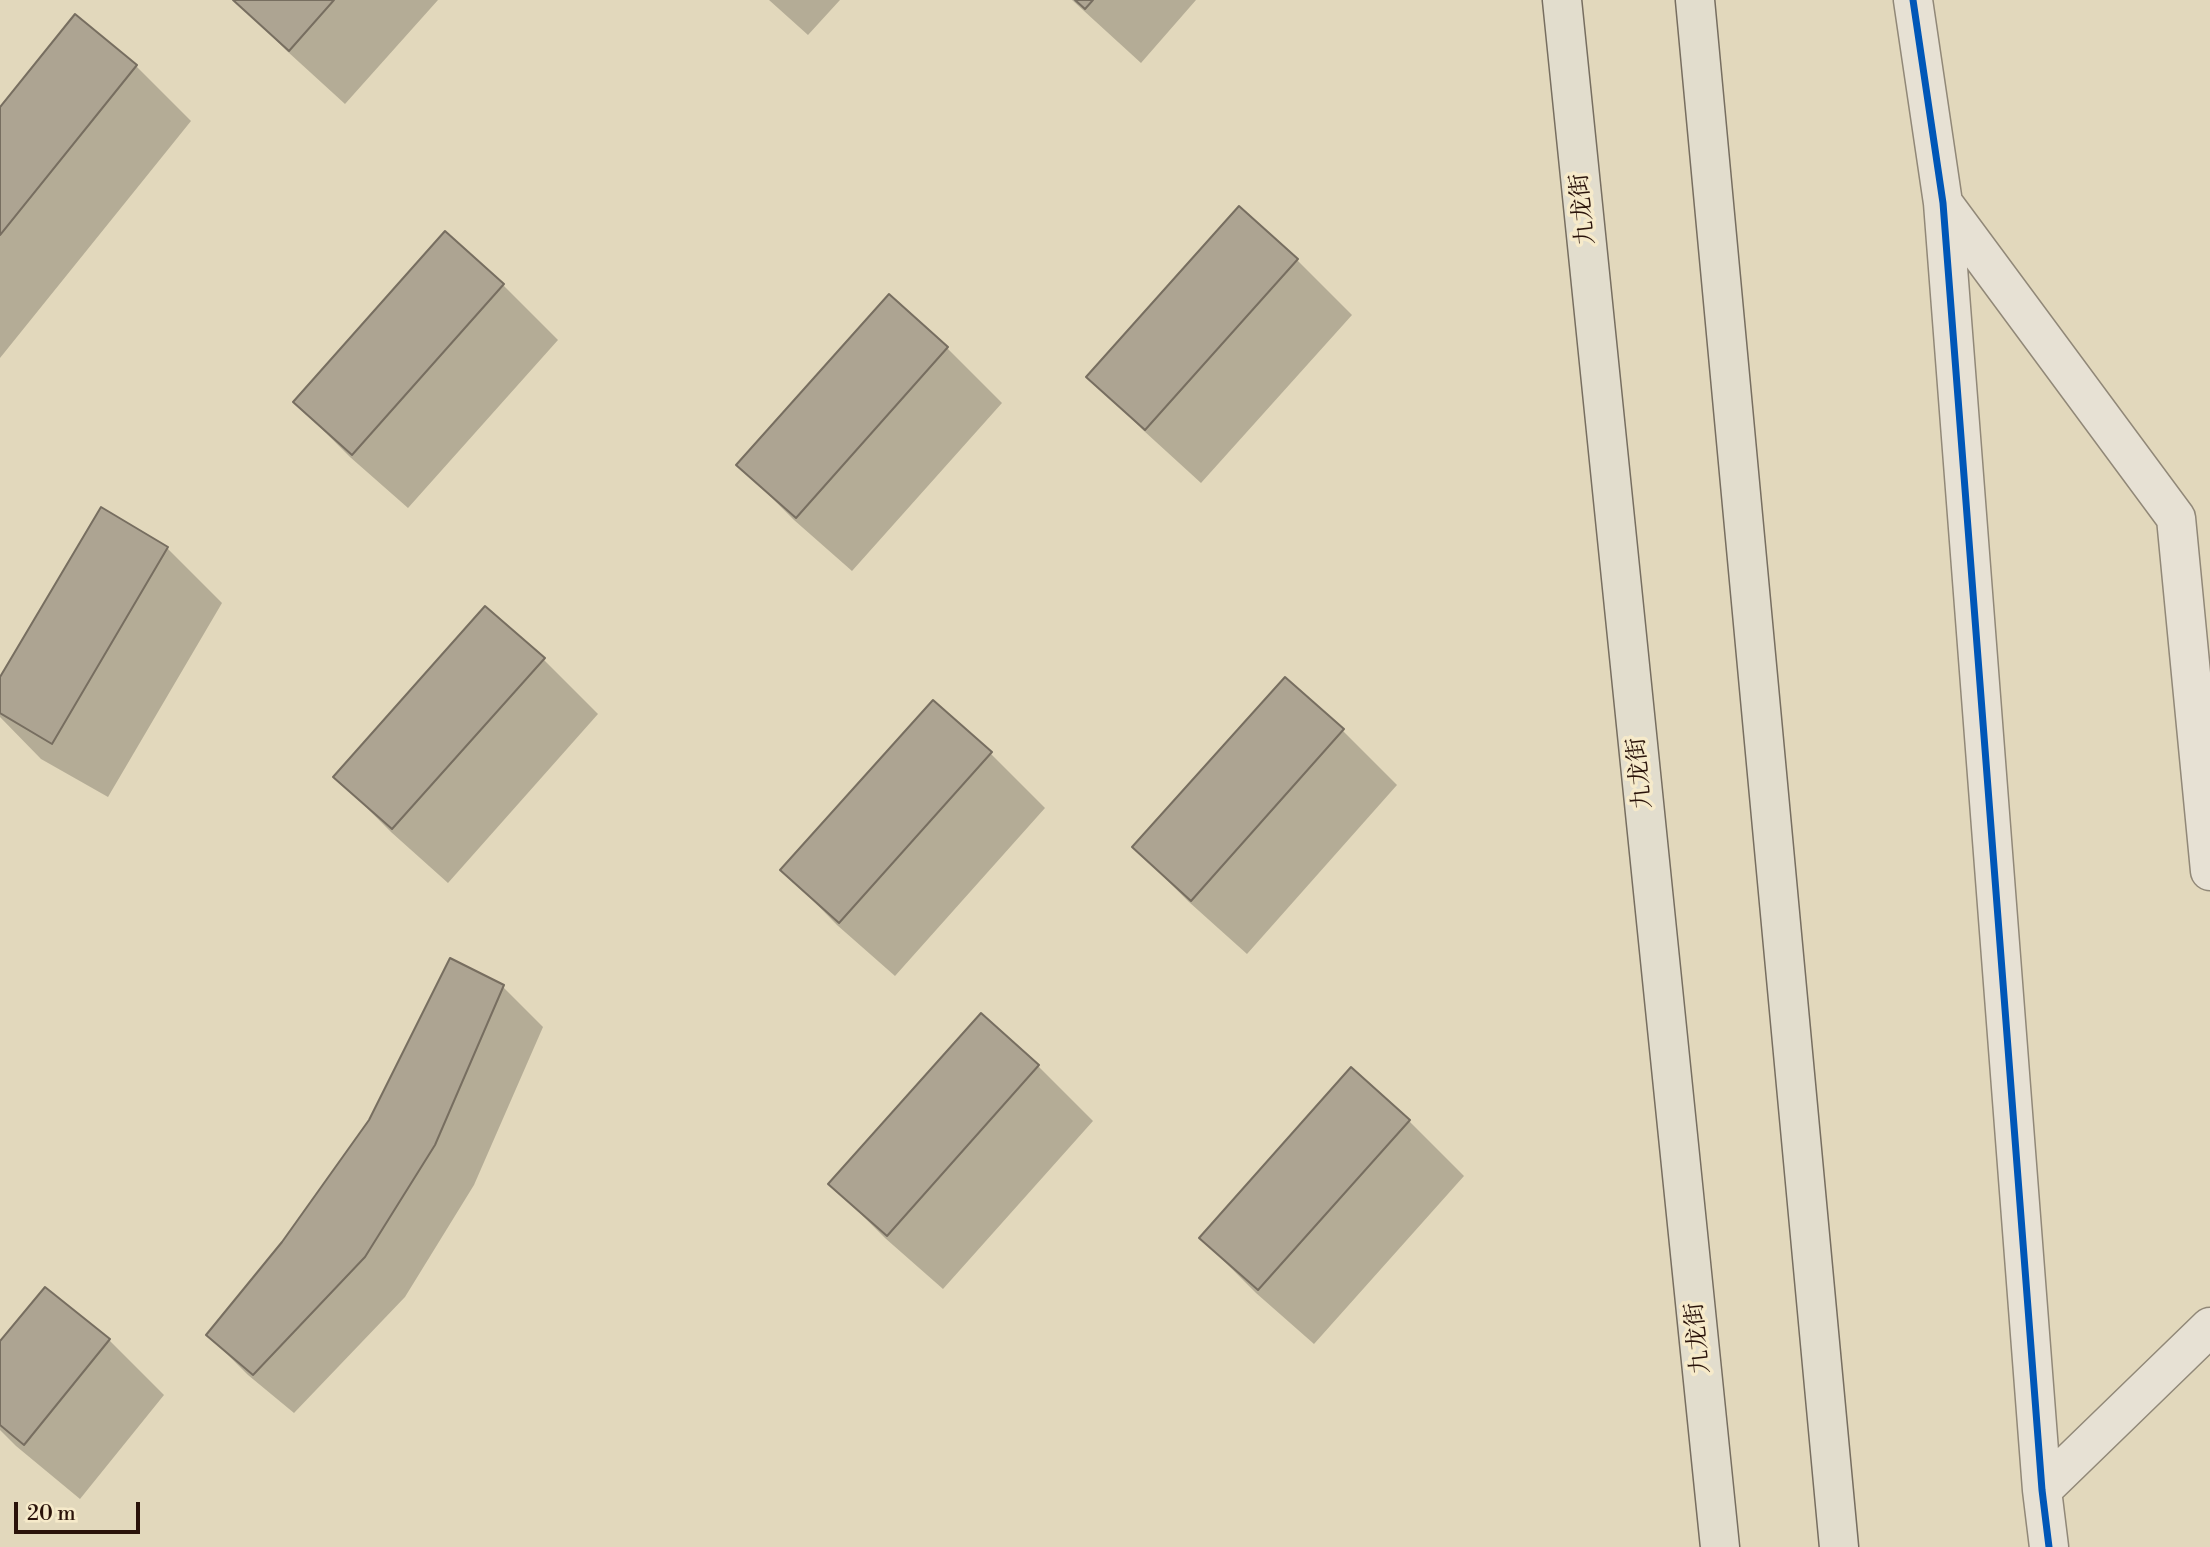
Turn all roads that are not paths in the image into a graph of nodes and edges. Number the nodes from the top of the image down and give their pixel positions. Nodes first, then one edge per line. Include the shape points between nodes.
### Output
1 (1562, 0) edge
2 (1695, 0) edge
3 (1913, 0) edge
4 (1943, 203) junction
5 (2210, 871) edge
6 (2210, 1328) edge
7 (2042, 1490) junction
8 (1720, 1547) edge
9 (1839, 1547) edge
10 (2049, 1547) edge

1 - 8 main road, 九龙街
2 - 9 main road
3 - 4 street
4 - 5 street via 2176,518
4 - 7 street
6 - 7 street
7 - 10 street

